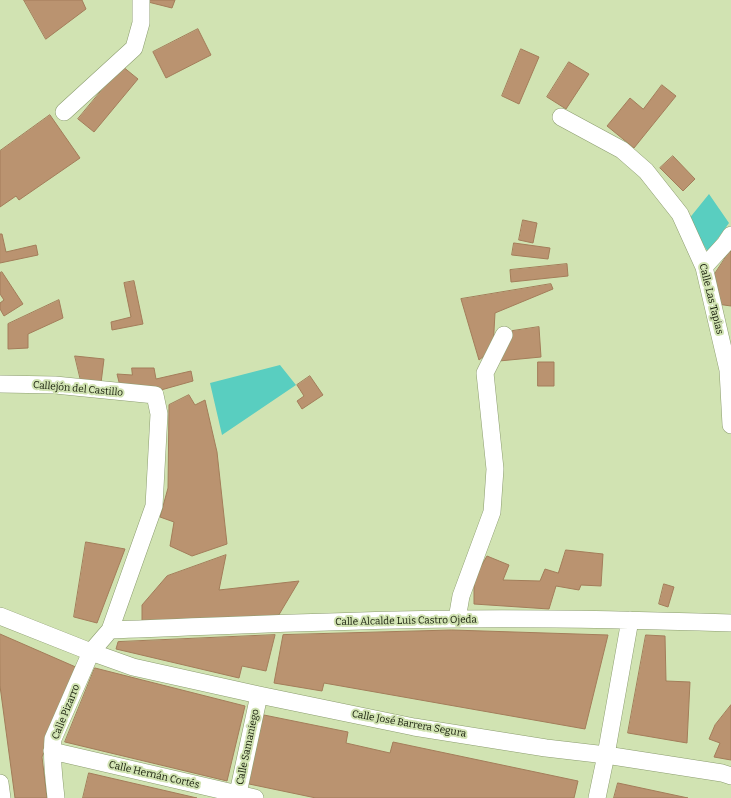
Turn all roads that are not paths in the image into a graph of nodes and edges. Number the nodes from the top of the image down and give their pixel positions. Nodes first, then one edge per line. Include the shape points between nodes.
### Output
1 (141, 0) edge
2 (64, 112) dead end
3 (560, 117) dead end
4 (729, 242) edge
5 (704, 267) junction
6 (504, 335) dead end
7 (0, 384) edge
8 (731, 425) edge
9 (0, 616) edge
10 (457, 619) junction
11 (630, 620) junction
12 (731, 623) edge
13 (110, 630) junction
14 (91, 652) junction
15 (259, 695) junction
16 (52, 751) junction
17 (606, 755) junction
18 (731, 776) edge
19 (0, 784) edge
20 (237, 796) edge
21 (2, 798) edge
22 (56, 798) edge
23 (255, 798) edge
24 (597, 798) edge

1 - 2 street via 141,23 134,48
3 - 5 street, Calle Las Tapias via 622,150 646,171 680,214
4 - 5 street
5 - 8 street, Calle Las Tapias via 728,370
6 - 10 street via 485,373 496,470 492,512 461,596
7 - 13 street, Callejón del Castillo via 55,385 155,395 159,414 154,506
9 - 14 street
10 - 11 street, Calle Alcalde Luis Castro Ojeda
10 - 13 street, Calle Alcalde Luis Castro Ojeda
11 - 12 street, Calle Alcalde Luis Castro Ojeda
11 - 17 street
13 - 14 street
14 - 15 street, Calle José Barrera Segura via 133,667
14 - 16 street, Calle Pizarro via 53,739
15 - 17 street, Calle José Barrera Segura via 414,727
15 - 20 street, Calle Samaniego
16 - 20 street, Calle Hernán Cortés
16 - 22 street, Calle Pizarro
17 - 18 street, Calle José Barrera Segura
17 - 24 street
19 - 21 street
20 - 23 street, Calle Hernán Cortés

